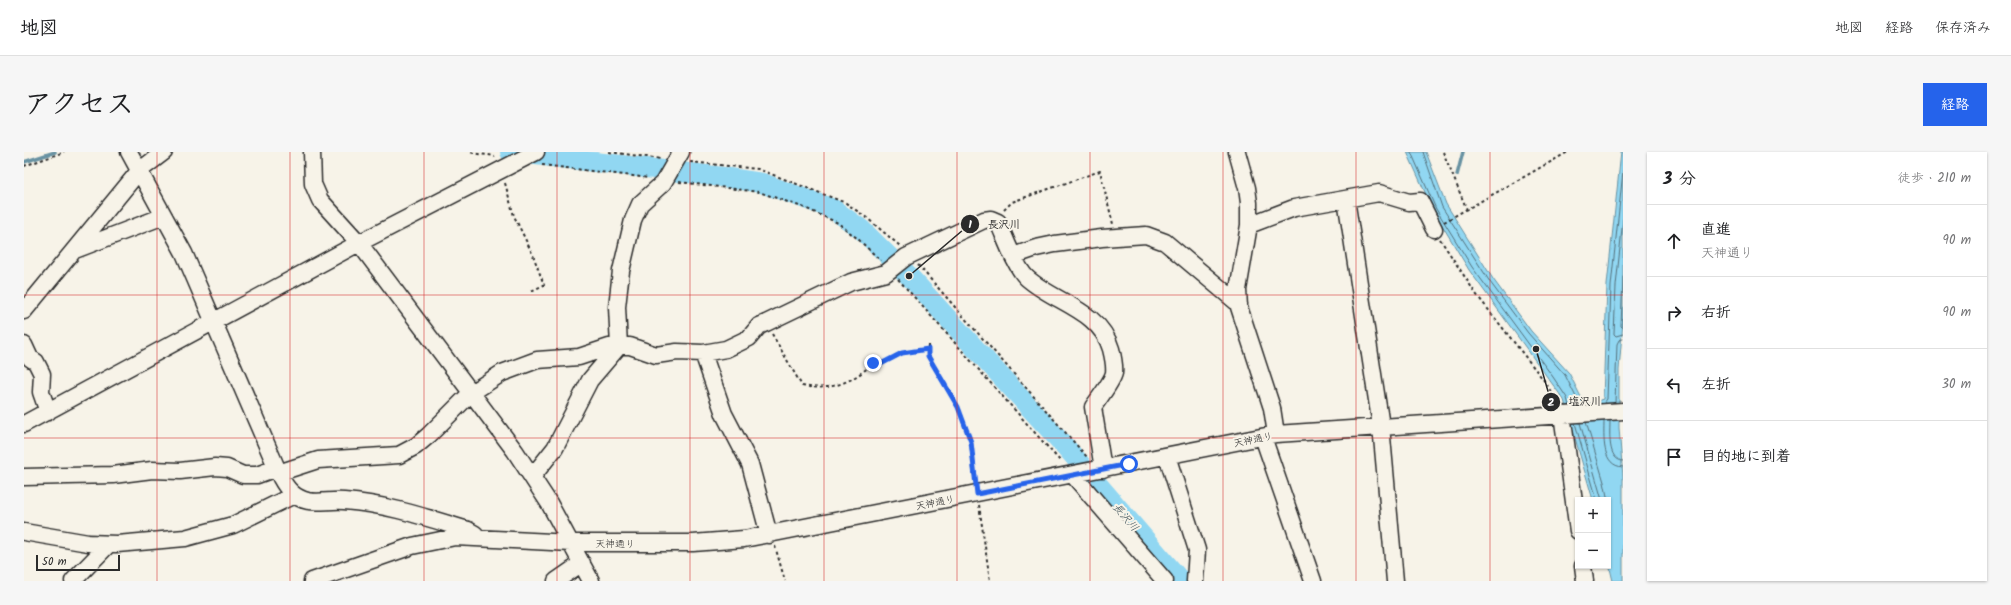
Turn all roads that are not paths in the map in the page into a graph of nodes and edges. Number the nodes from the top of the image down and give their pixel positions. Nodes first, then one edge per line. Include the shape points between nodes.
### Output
1 (129, 152) edge
2 (164, 152) edge
3 (312, 152) edge
4 (536, 152) edge
5 (1237, 152) edge
6 (677, 159) edge
7 (139, 170) junction
8 (1346, 199) junction
9 (164, 216) junction
10 (1249, 225) junction
11 (1436, 227) road end
12 (359, 243) junction
13 (73, 251) junction
14 (1014, 256) junction
15 (1239, 304) junction
16 (24, 311) edge
17 (215, 322) junction
18 (24, 345) edge
19 (619, 346) junction
20 (703, 353) junction
21 (471, 393) junction
22 (1623, 411) edge
23 (48, 412) junction
24 (1563, 414) junction
25 (24, 424) edge
26 (1381, 426) junction
27 (1270, 436) junction
28 (1167, 456) junction
29 (277, 470) junction
30 (1100, 470) junction
31 (1073, 475) junction
32 (24, 477) edge
33 (532, 477) junction
34 (294, 495) junction
35 (1575, 508) edge
36 (24, 532) edge
37 (771, 535) junction
38 (480, 538) junction
39 (571, 543) junction
40 (109, 544) junction
41 (582, 563) junction
42 (1583, 569) edge
43 (73, 581) edge
44 (312, 581) edge
45 (556, 581) edge
46 (592, 581) edge
47 (1165, 581) edge
48 (1195, 581) edge
49 (1313, 581) edge
50 (1395, 581) edge
51 (1585, 581) edge

1 - 7 street
2 - 7 street
3 - 12 street via 313,184 320,200
4 - 12 street
5 - 10 street via 1248,188
6 - 19 street via 665,179 640,204 632,220 621,271 618,300
7 - 9 street
7 - 13 street
8 - 10 street via 1294,208
8 - 11 street via 1379,193 1409,202 1420,201
8 - 26 street
9 - 13 street
9 - 17 street
10 - 15 street via 1238,290
12 - 17 street
12 - 21 street
13 - 16 street
14 - 15 street via 1055,244 1146,235 1165,242
14 - 20 street via 998,222 984,220 908,256 886,273 851,282 759,326 749,338 726,349
14 - 30 street via 1026,278 1100,326 1108,340 1114,360 1114,374 1094,407
15 - 27 street via 1272,408
17 - 23 street
17 - 29 street
18 - 23 street via 42,374 41,392
19 - 20 street via 630,346 656,355 677,352
19 - 21 street via 579,357 537,360 502,373
19 - 33 street via 590,380 555,448
20 - 37 street via 724,414 750,464
21 - 29 street via 429,435 416,446 399,454 318,460
21 - 33 street
22 - 24 street, 天神通り
23 - 25 street
24 - 26 street, 天神通り
24 - 35 street
26 - 27 street, 天神通り
26 - 50 street
27 - 28 street, 天神通り
27 - 49 street
28 - 30 street, 天神通り
28 - 48 street via 1197,550
29 - 32 street via 257,475 243,475 227,468 215,467 113,475
29 - 34 street
30 - 31 street, 天神通り
31 - 37 street, 天神通り
31 - 47 street
33 - 39 street
34 - 38 street via 308,501 344,501 405,511 468,530
34 - 40 street via 233,526 185,538
36 - 40 street
37 - 39 street, 天神通り via 692,543
38 - 39 street, 天神通り
38 - 44 street, 天神通り via 455,537 436,540
39 - 41 street
40 - 43 street
41 - 45 street
41 - 46 street
42 - 51 street

